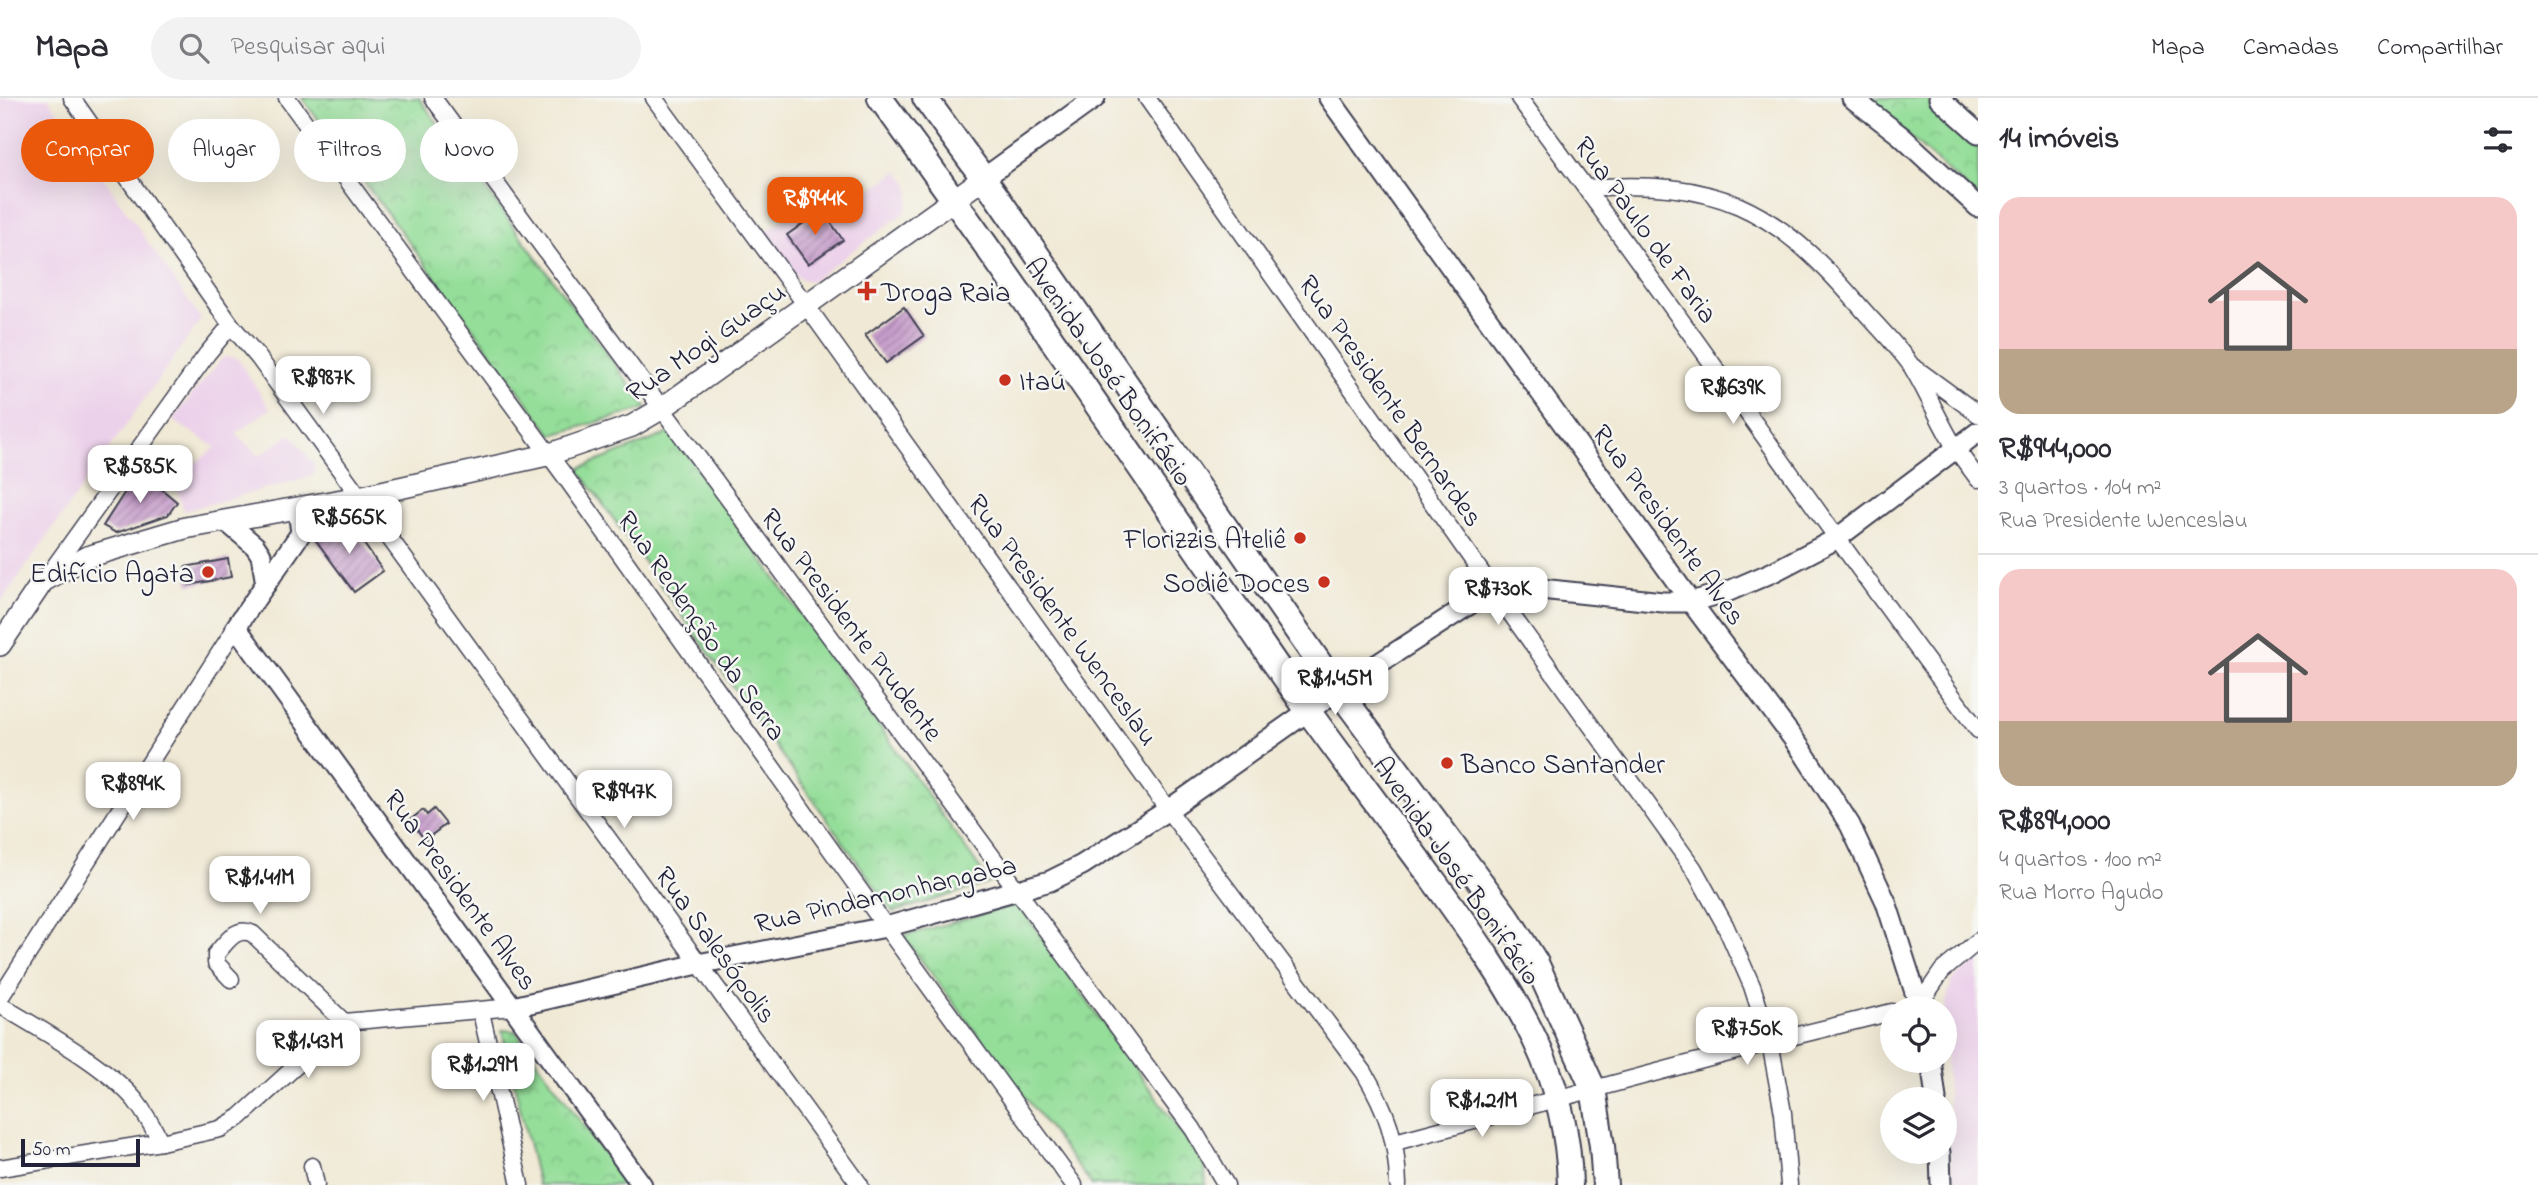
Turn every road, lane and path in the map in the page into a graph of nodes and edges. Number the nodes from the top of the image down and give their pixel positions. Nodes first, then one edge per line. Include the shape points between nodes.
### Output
1 (72, 98) edge
2 (287, 98) edge
3 (433, 98) edge
4 (654, 98) edge
5 (880, 98) edge
6 (925, 98) edge
7 (1095, 98) edge
8 (1147, 98) edge
9 (1329, 98) edge
10 (1519, 98) edge
11 (1852, 98) edge
12 (1939, 98) edge
13 (1978, 133) edge
14 (984, 178) junction
15 (1587, 188) junction
16 (954, 199) junction
17 (1978, 207) edge
18 (806, 305) junction
19 (231, 325) junction
20 (1909, 363) junction
21 (661, 409) junction
22 (1978, 414) edge
23 (1978, 432) edge
24 (1956, 448) junction
25 (547, 455) junction
26 (1978, 479) edge
27 (359, 497) junction
28 (298, 509) junction
29 (227, 522) junction
30 (1836, 539) junction
31 (71, 541) junction
32 (87, 557) junction
33 (43, 581) junction
34 (266, 584) junction
35 (1493, 589) junction
36 (1691, 602) junction
37 (236, 627) junction
38 (0, 645) edge
39 (1338, 690) junction
40 (1309, 711) junction
41 (1978, 730) edge
42 (1168, 810) junction
43 (1018, 891) junction
44 (886, 927) junction
45 (1978, 941) edge
46 (698, 964) junction
47 (231, 979) dead end
48 (1913, 996) edge
49 (1924, 996) edge
50 (0, 998) edge
51 (0, 1005) edge
52 (513, 1007) junction
53 (481, 1012) junction
54 (1880, 1015) edge
55 (342, 1020) junction
56 (1770, 1042) junction
57 (1593, 1088) junction
58 (1559, 1099) junction
59 (161, 1142) junction
60 (1395, 1142) junction
61 (1940, 1164) edge
62 (312, 1166) dead end
63 (0, 1168) edge
64 (1225, 1184) edge
65 (316, 1185) edge
66 (520, 1185) edge
67 (642, 1185) edge
68 (860, 1185) edge
69 (1074, 1185) edge
70 (1398, 1185) edge
71 (1570, 1185) edge
72 (1605, 1185) edge
73 (1789, 1185) edge
74 (1941, 1185) edge

1 - 19 street, Rua Salesópolis
2 - 25 street, Rua Redenção da Serra
3 - 21 street, Rua Presidente Prudente
4 - 18 street, Rua Presidente Wenceslau
5 - 16 main road, Avenida José Bonifácio
6 - 14 main road, Avenida José Bonifácio
7 - 14 street, Rua Mogi Guaçu
8 - 35 street, Rua Presidente Bernardes
9 - 36 street, Rua Presidente Alves
10 - 15 street, Rua Paulo de Faria
11 - 17 street
12 - 13 street
14 - 16 main road, Rua Mogi Guaçu
14 - 39 main road, Avenida José Bonifácio
15 - 20 street via 1680,188 1732,201 1761,215 1835,278
15 - 30 street, Rua Paulo de Faria
16 - 18 main road, Rua Mogi Guaçu
16 - 40 main road, Avenida José Bonifácio
18 - 21 main road, Rua Mogi Guaçu
18 - 42 street, Rua Presidente Wenceslau
19 - 27 street, Rua Salesópolis
19 - 31 street
20 - 22 street
20 - 24 street
21 - 25 main road, Rua Mogi Guaçu via 632,426
21 - 43 street, Rua Presidente Prudente
23 - 24 street
24 - 26 street
24 - 30 street
25 - 27 main road, Rua Mogi Guaçu
25 - 44 street, Rua Redenção da Serra
27 - 28 main road, Rua Mogi Guaçu
27 - 46 street, Rua Salesópolis
28 - 29 main road, Rua Mogi Guaçu
28 - 34 street via 300,533
29 - 32 main road, Rua Mogi Guaçu via 172,532
29 - 34 street via 261,555
30 - 36 street via 1730,591
30 - 41 street, Rua Paulo de Faria
31 - 32 street
31 - 33 street
32 - 33 main road, Rua Mogi Guaçu
33 - 38 main road, Rua Mogi Guaçu
34 - 37 street
35 - 36 street via 1521,587
35 - 39 street, Rua Pindamonhangaba
35 - 56 street, Rua Presidente Bernardes via 1694,869 1752,986
36 - 48 street, Rua Presidente Alves via 1801,749 1850,825 1886,902
37 - 50 street
37 - 52 street, Rua Presidente Alves
39 - 40 street, Rua Pindamonhangaba
39 - 57 main road, Avenida José Bonifácio via 1516,931 1542,974
40 - 42 street, Rua Pindamonhangaba
40 - 58 main road, Avenida José Bonifácio via 1480,944 1535,1041
42 - 43 street, Rua Pindamonhangaba via 1082,865
42 - 60 street, Rua Presidente Wenceslau via 1364,1072 1379,1097
43 - 44 street, Rua Pindamonhangaba
43 - 64 street, Rua Presidente Prudente via 1193,1129
44 - 46 street, Rua Pindamonhangaba
44 - 69 street, Rua Redenção da Serra
45 - 49 street via 1942,971
46 - 52 street, Rua Pindamonhangaba
46 - 68 street, Rua Salesópolis
47 - 55 street via 216,963 216,954 235,934 247,931
51 - 59 street via 121,1085
52 - 53 street, Rua Pindamonhangaba
52 - 67 street, Rua Presidente Alves
53 - 55 street, Rua Pindamonhangaba
53 - 66 street
54 - 56 street
55 - 59 street via 240,1117 220,1129
56 - 57 street
56 - 73 street, Rua Presidente Bernardes via 1783,1113
57 - 58 street
57 - 72 main road, Avenida José Bonifácio
58 - 60 street
58 - 71 main road, Avenida José Bonifácio
59 - 63 street
60 - 70 street, Rua Presidente Wenceslau
61 - 74 street
62 - 65 street

